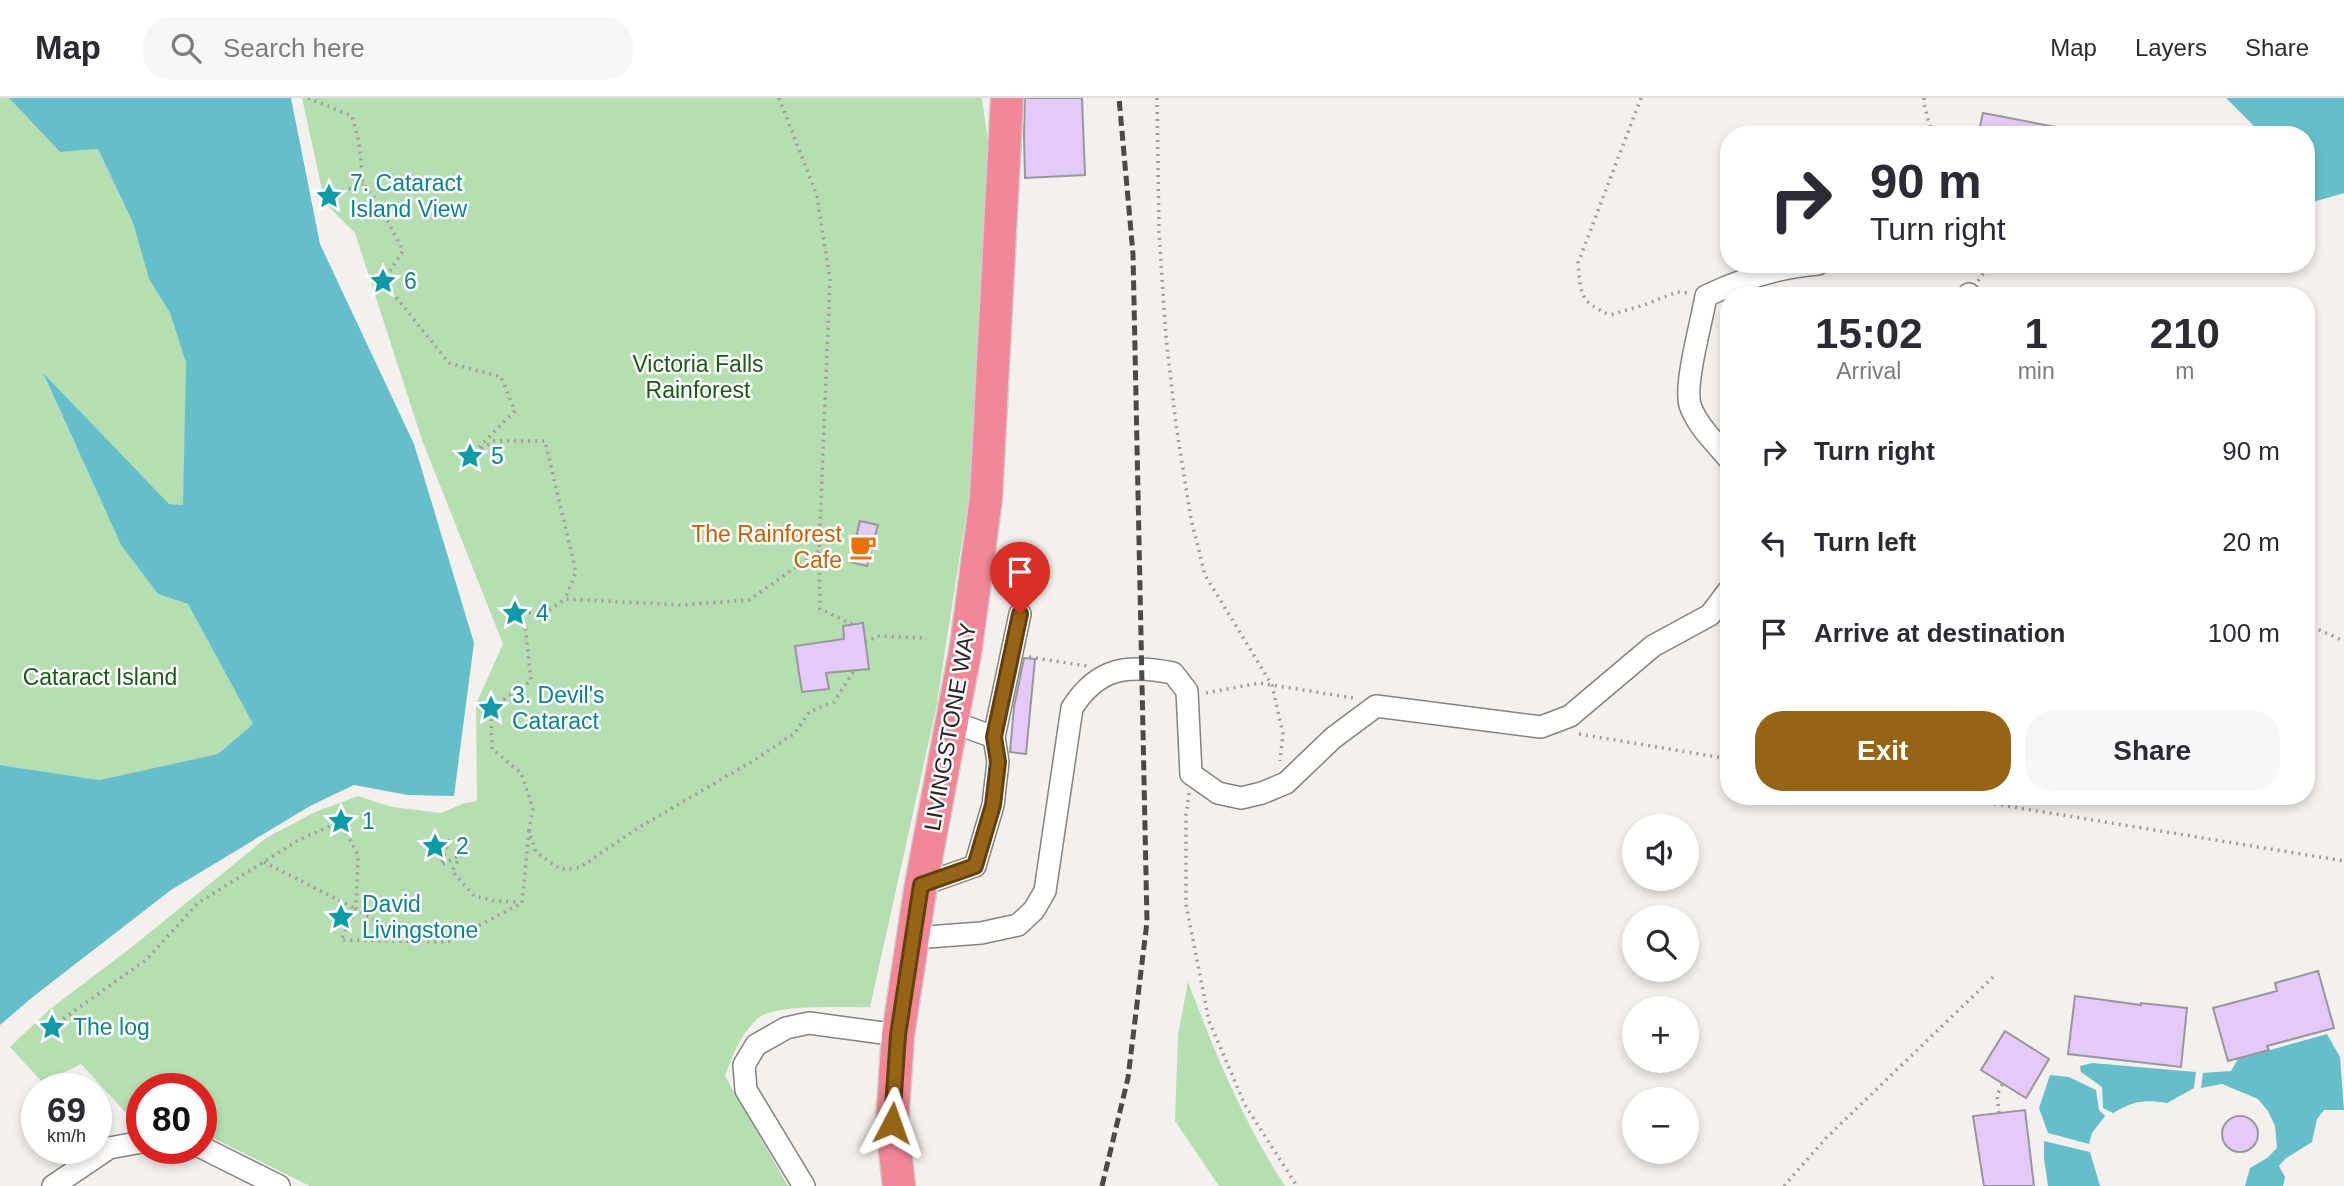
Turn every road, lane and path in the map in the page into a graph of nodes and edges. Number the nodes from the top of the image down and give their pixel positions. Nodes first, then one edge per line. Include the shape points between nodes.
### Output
1 (308, 98) edge
2 (779, 98) edge
3 (1007, 98) edge
4 (1157, 98) edge
5 (1641, 98) edge
6 (1924, 98) edge
7 (1929, 126) edge
8 (363, 184) junction
9 (329, 196) dead end
10 (1767, 273) edge
11 (1726, 287) edge
12 (1720, 290) edge
13 (1706, 296) junction
14 (1720, 448) edge
15 (819, 551) junction
16 (565, 599) junction
17 (1720, 602) edge
18 (1020, 614) dead end
19 (854, 625) dead end
20 (2315, 628) edge
21 (927, 638) dead end
22 (2344, 640) edge
23 (865, 642) dead end
24 (1010, 653) junction
25 (1121, 670) junction
26 (854, 671) dead end
27 (1272, 685) junction
28 (1187, 691) junction
29 (1376, 706) junction
30 (952, 722) junction
31 (1541, 727) junction
32 (994, 737) junction
33 (1720, 757) edge
34 (1191, 774) junction
35 (1262, 793) junction
36 (2001, 805) edge
37 (528, 831) junction
38 (435, 846) dead end
39 (2344, 861) edge
40 (264, 862) junction
41 (921, 885) junction
42 (522, 903) junction
43 (356, 909) junction
44 (914, 938) junction
45 (411, 941) junction
46 (1993, 977) dead end
47 (52, 1027) dead end
48 (898, 1035) junction
49 (2003, 1083) dead end
50 (1999, 1113) dead end
51 (126, 1145) edge
52 (217, 1155) edge
53 (53, 1186) edge
54 (279, 1186) edge
55 (804, 1186) edge
56 (899, 1186) edge
57 (1297, 1186) edge
58 (1784, 1186) edge

1 - 8 path via 352,116
2 - 15 path via 817,196 830,280
3 - 30 highway, LIVINGSTONE WAY via 986,498
4 - 27 path via 1166,337 1191,519 1205,575
5 - 13 path via 1578,263 1580,290 1589,305 1610,314 1677,292
6 - 7 path
8 - 9 path
8 - 16 path via 403,251 383,281 449,363 501,377 515,411 470,456 494,441 545,441 576,572
10 - 11 street
12 - 13 street
13 - 14 street via 1689,403
15 - 16 path via 749,600 682,605
15 - 19 path via 820,610
16 - 37 path via 547,612 515,613 525,625 530,681 491,708 492,749 521,773 533,808
17 - 31 street via 1710,615 1653,646 1570,716
18 - 24 street
20 - 22 path
21 - 23 path via 879,636
24 - 25 path
24 - 32 street
25 - 28 street via 1142,667 1173,673
25 - 44 street via 1099,677 1072,708 1045,891 1034,911 1018,925
26 - 37 path via 834,702 809,712 795,733 579,868 560,869 536,852
27 - 28 path via 1259,683 1210,693
27 - 29 path via 1364,700
27 - 35 path via 1283,734 1280,764
28 - 34 street
29 - 31 street
29 - 35 street via 1333,738 1286,783
30 - 32 street
30 - 41 highway, LIVINGSTONE WAY
31 - 33 path
32 - 41 street via 998,762 993,805 975,866
34 - 35 street via 1217,793 1241,798
34 - 57 path via 1186,904 1209,1021 1245,1105
36 - 39 path
37 - 42 path
38 - 42 path via 449,841 441,864 461,855 452,871 474,896
40 - 43 path
40 - 43 path via 341,821 358,856
40 - 47 path via 198,903 147,959
41 - 44 highway, LIVINGSTONE WAY
42 - 45 path via 449,942
43 - 45 path
43 - 45 path via 341,940
44 - 48 highway, LIVINGSTONE WAY
46 - 58 path via 1827,1137
48 - 55 street via 809,1023 786,1028 756,1045 744,1065 746,1090
48 - 56 highway, LIVINGSTONE WAY via 892,1123
49 - 50 path via 1997,1095
51 - 53 street via 109,1148
52 - 54 street

